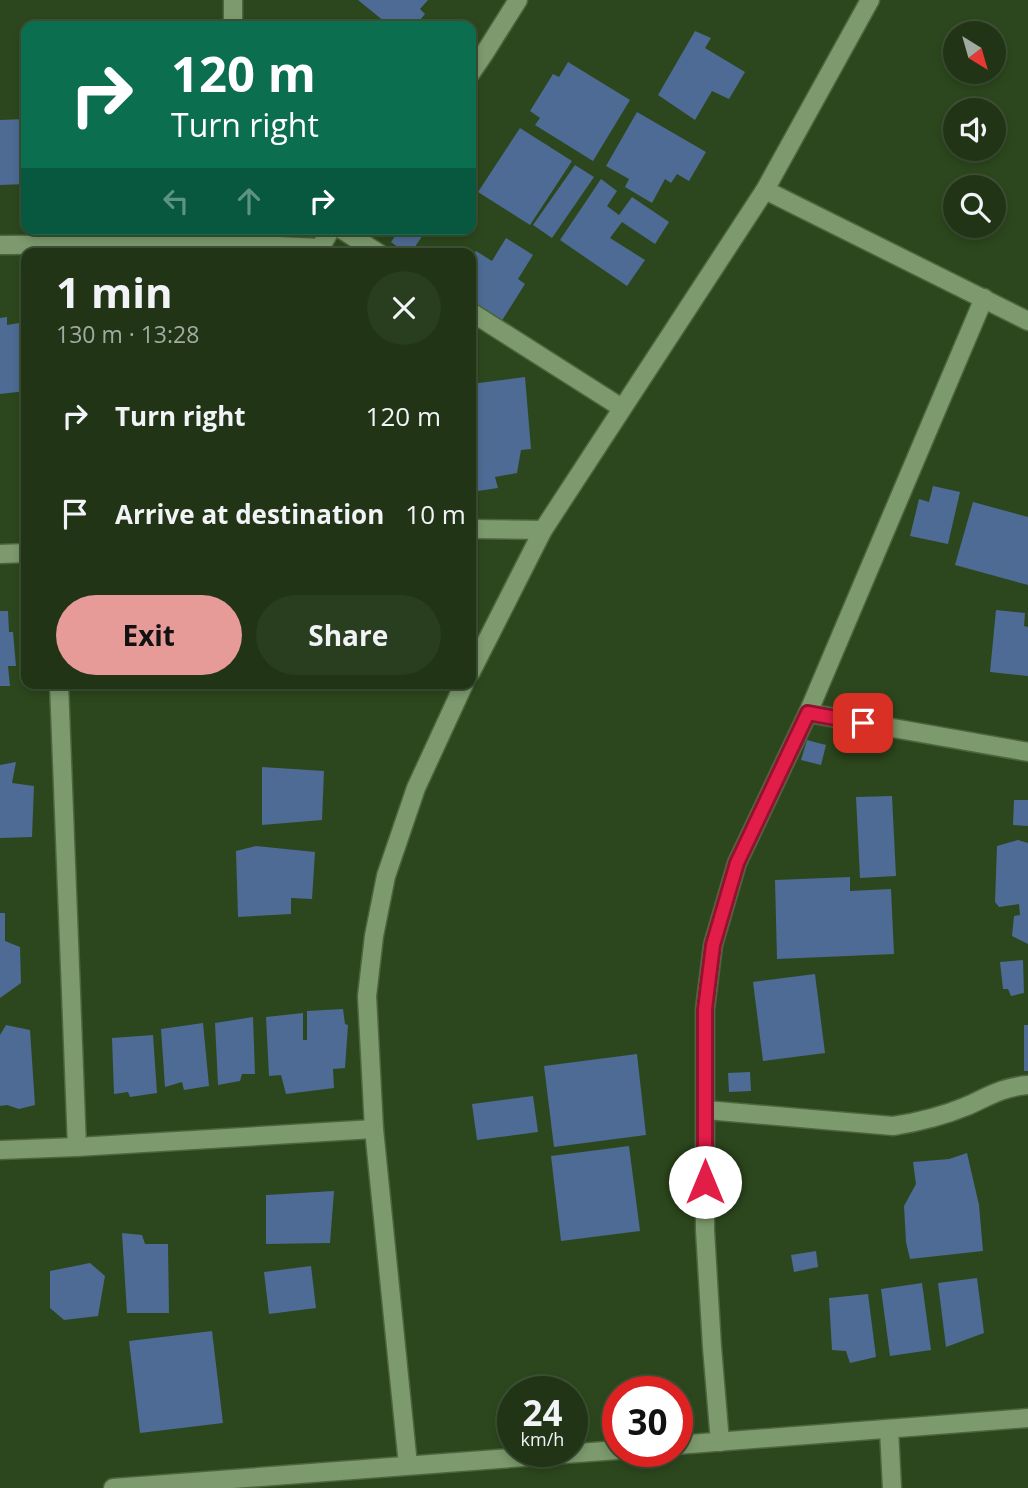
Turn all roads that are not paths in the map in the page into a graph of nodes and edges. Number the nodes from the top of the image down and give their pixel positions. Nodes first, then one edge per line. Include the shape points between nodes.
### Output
1 (233, 0) edge
2 (518, 0) edge
3 (870, 0) edge
4 (233, 21) edge
5 (476, 66) edge
6 (765, 190) junction
7 (350, 235) edge
8 (240, 237) edge
9 (0, 245) edge
10 (320, 248) edge
11 (371, 248) edge
12 (984, 298) junction
13 (476, 315) edge
14 (1028, 321) edge
15 (622, 408) junction
16 (476, 529) edge
17 (543, 530) junction
18 (21, 553) edge
19 (0, 554) edge
20 (476, 661) edge
21 (59, 689) edge
22 (462, 689) edge
23 (808, 713) junction
24 (1028, 752) edge
25 (1028, 1085) edge
26 (706, 1110) junction
27 (374, 1129) junction
28 (77, 1147) junction
29 (0, 1150) edge
30 (1028, 1418) edge
31 (889, 1429) junction
32 (720, 1442) junction
33 (693, 1444) edge
34 (602, 1451) edge
35 (408, 1465) junction
36 (280, 1482) edge
37 (113, 1488) edge
38 (892, 1488) edge

1 - 4 street
2 - 5 street
3 - 6 street
6 - 12 street
6 - 15 street
7 - 11 street
8 - 9 street
8 - 10 street
12 - 14 street
12 - 23 street
13 - 15 street
15 - 17 street
16 - 17 street
17 - 20 street
18 - 19 street
21 - 28 street
22 - 27 street via 416,788 383,888 368,996
23 - 24 street
23 - 26 street via 737,863 713,945 705,1009
25 - 26 street via 1012,1086 919,1122 893,1126
26 - 32 street via 705,1230
27 - 28 street
27 - 35 street
28 - 29 street
30 - 31 street
31 - 32 street
31 - 38 street
32 - 33 street
34 - 35 street
35 - 36 street
36 - 37 street

